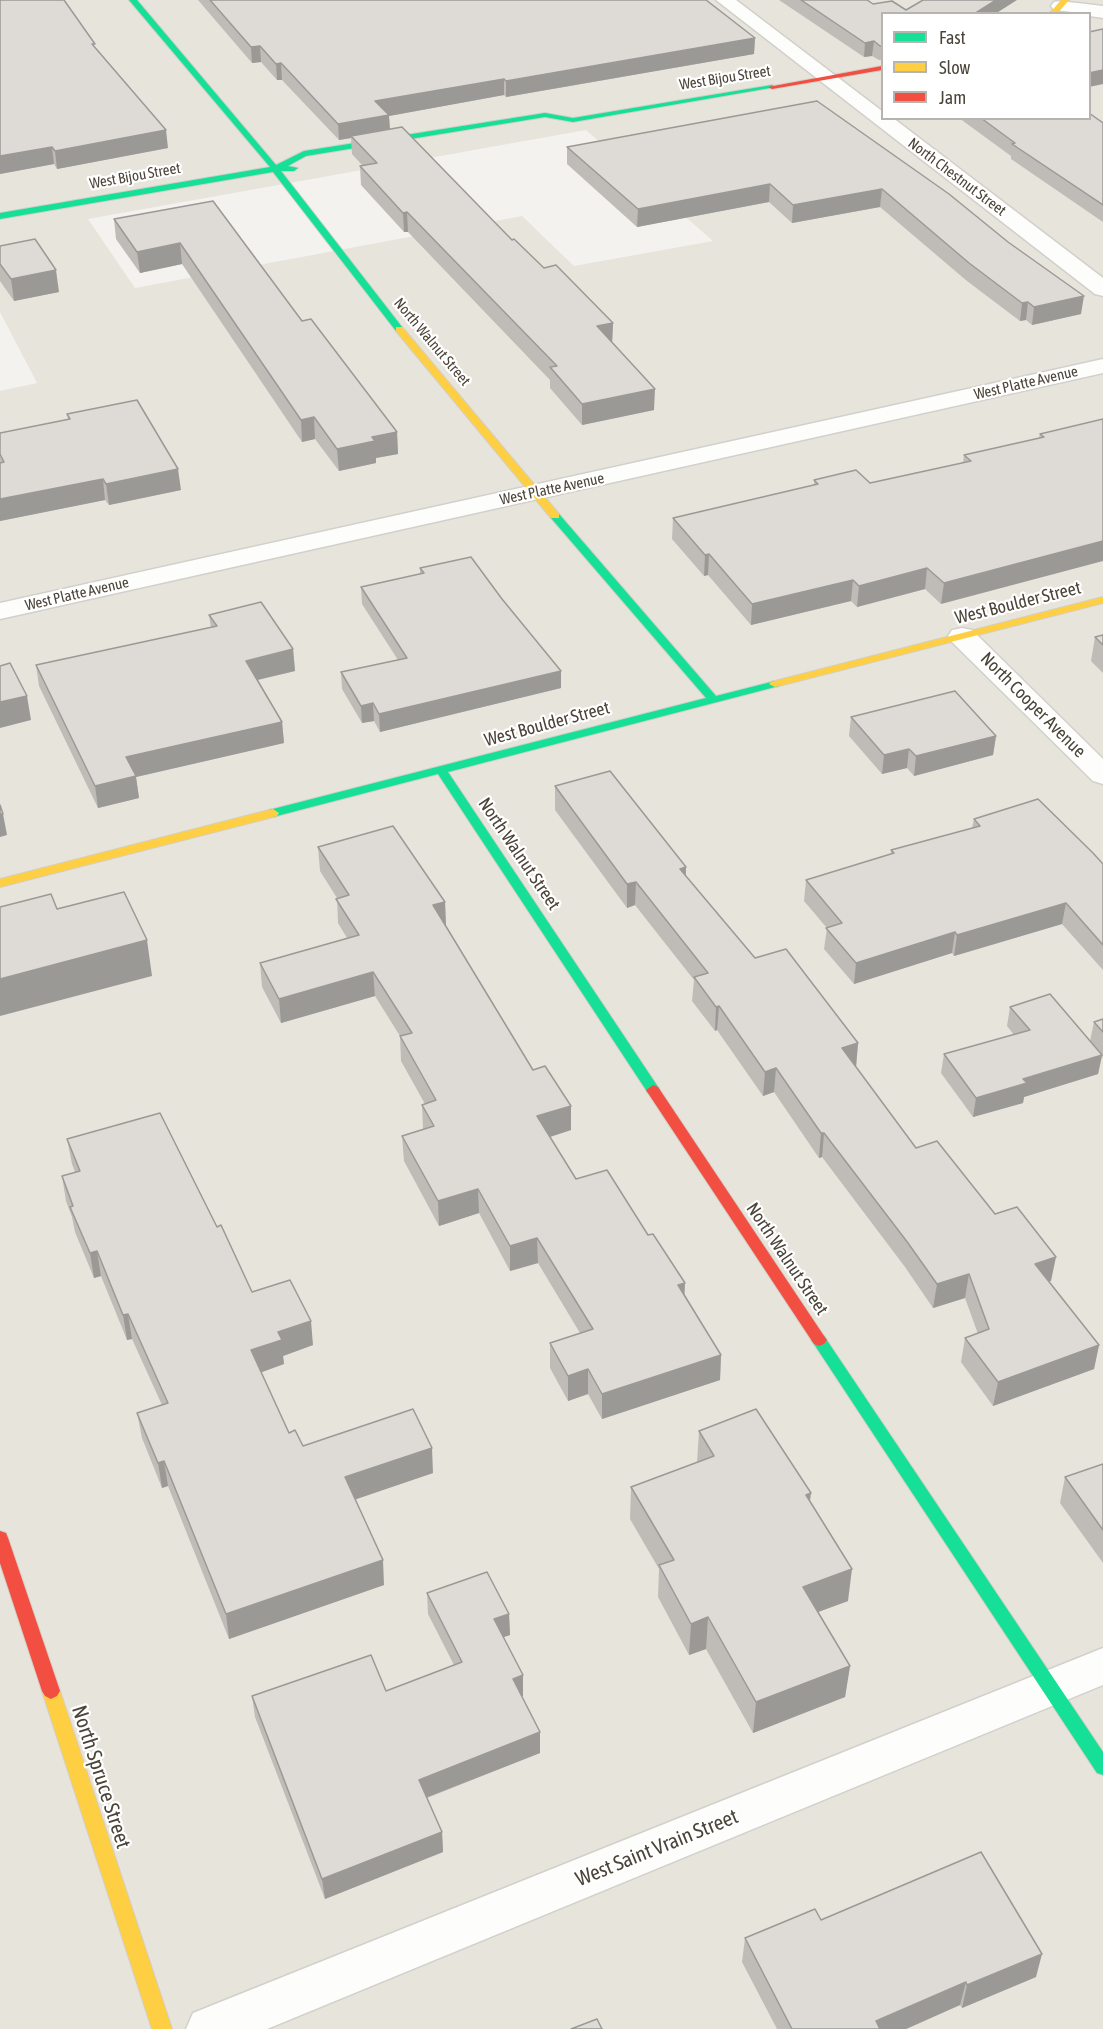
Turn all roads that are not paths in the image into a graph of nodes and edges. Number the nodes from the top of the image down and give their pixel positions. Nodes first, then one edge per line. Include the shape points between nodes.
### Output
1 (133, 0) edge
2 (725, 0) edge
3 (1059, 6) edge
4 (1103, 12) edge
5 (881, 68) edge
6 (826, 78) junction
7 (573, 120) junction
8 (881, 120) edge
9 (881, 120) edge
10 (557, 130) dead end
11 (307, 168) dead end
12 (275, 169) junction
13 (0, 216) edge
14 (1103, 289) edge
15 (1103, 366) edge
16 (535, 493) junction
17 (1103, 600) edge
18 (0, 611) edge
19 (962, 636) junction
20 (713, 699) junction
21 (441, 770) junction
22 (1103, 775) edge
23 (0, 883) edge
24 (0, 1538) edge
25 (1103, 1666) edge
26 (1051, 1688) junction
27 (1103, 1767) edge
28 (162, 2029) edge
29 (210, 2029) edge

1 - 12 main road, North Walnut Street
2 - 6 street, North Chestnut Street
3 - 4 street
5 - 6 main road, West Bijou Street
6 - 7 main road, West Bijou Street
6 - 8 street, North Chestnut Street
7 - 10 main road, West Bijou Street
7 - 12 main road, West Bijou Street via 533,116 304,154
9 - 14 street, North Chestnut Street
11 - 12 main road, West Bijou Street
12 - 13 main road, West Bijou Street
12 - 16 main road, North Walnut Street via 382,309
15 - 16 street, West Platte Avenue
16 - 18 street, West Platte Avenue
16 - 20 main road, North Walnut Street
17 - 19 main road, West Boulder Street
19 - 20 main road, West Boulder Street
19 - 22 street, North Cooper Avenue
20 - 21 main road, West Boulder Street
21 - 23 main road, West Boulder Street
21 - 26 main road, North Walnut Street
24 - 28 main road, North Spruce Street
25 - 26 street, West Saint Vrain Street
26 - 27 main road, North Walnut Street
26 - 29 street, West Saint Vrain Street

